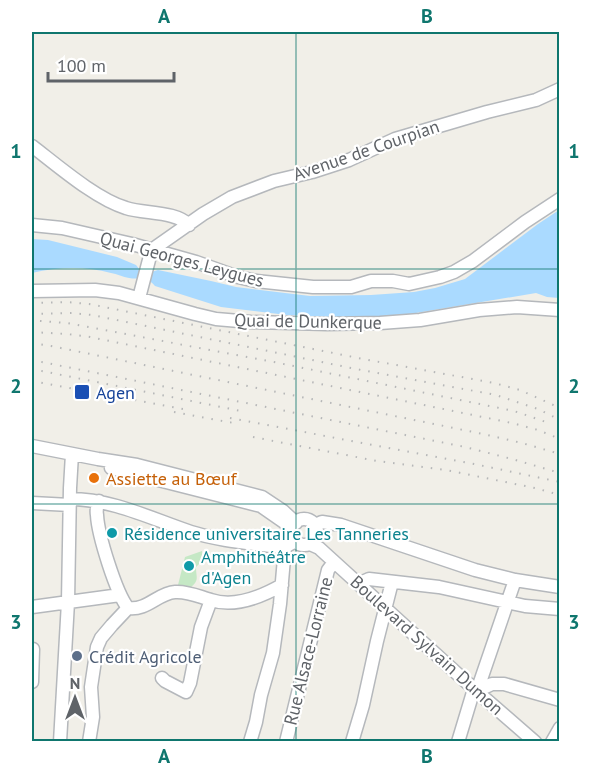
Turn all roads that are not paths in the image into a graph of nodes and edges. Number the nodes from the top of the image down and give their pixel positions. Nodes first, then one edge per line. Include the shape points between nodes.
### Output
1 (560, 89) edge
2 (32, 146) edge
3 (560, 199) edge
4 (203, 214) junction
5 (173, 217) junction
6 (32, 225) edge
7 (189, 225) junction
8 (151, 254) junction
9 (32, 291) edge
10 (140, 296) junction
11 (560, 302) edge
12 (479, 310) junction
13 (560, 310) edge
14 (32, 446) edge
15 (72, 459) junction
16 (100, 460) junction
17 (99, 501) junction
18 (32, 502) edge
19 (70, 502) junction
20 (315, 525) junction
21 (292, 535) junction
22 (315, 543) junction
23 (334, 562) junction
24 (515, 580) junction
25 (392, 582) junction
26 (358, 584) junction
27 (282, 585) junction
28 (560, 587) edge
29 (120, 595) junction
30 (210, 600) junction
31 (68, 602) junction
32 (507, 602) junction
33 (32, 607) edge
34 (128, 608) junction
35 (385, 608) junction
36 (560, 609) edge
37 (32, 649) edge
38 (162, 678) dead end
39 (32, 682) edge
40 (475, 689) junction
41 (560, 700) edge
42 (560, 728) edge
43 (60, 741) edge
44 (89, 741) edge
45 (250, 741) edge
46 (286, 741) edge
47 (352, 741) edge
48 (458, 741) edge
49 (535, 741) edge
50 (552, 741) edge

1 - 4 street, Avenue de Courpian via 536,100 395,139 349,160 256,187
2 - 5 street via 110,201
3 - 8 street, Quai Georges Leygues via 468,265 409,284 371,281 351,287 313,287 256,281 196,262
4 - 5 street
4 - 7 street, Avenue de Courpian
5 - 7 street
6 - 8 street, Quai Georges Leygues via 132,244
7 - 8 street, Avenue de Courpian
8 - 10 street
9 - 10 street, Quai de Dunkerque via 95,290
10 - 12 street, Quai de Dunkerque via 216,319 251,322 380,323
11 - 12 street, Quai de Dunkerque via 520,301
12 - 13 street, Quai de Dunkerque
14 - 15 street
15 - 16 street
15 - 19 street
16 - 21 street via 108,467 261,506 284,522
16 - 21 street via 136,465 262,497 283,511
17 - 19 street
17 - 21 street via 224,539
17 - 29 street via 98,527
18 - 19 street
19 - 31 street
20 - 21 street via 306,520
20 - 22 street
20 - 24 street via 341,525 457,565
21 - 22 street via 303,545
21 - 27 street
22 - 23 street, Boulevard Sylvain Dumon
23 - 26 street, Boulevard Sylvain Dumon
23 - 46 street, Rue Alsace-Lorraine via 328,570
24 - 28 street
24 - 32 street
25 - 26 street via 369,579
25 - 32 street via 439,587
25 - 35 street
26 - 35 street, Boulevard Sylvain Dumon
27 - 30 street via 239,602
27 - 45 street via 273,653
29 - 31 street
29 - 34 street
30 - 34 street via 173,591 141,608
30 - 38 street via 186,692
31 - 33 street
31 - 43 street
32 - 36 street
32 - 40 street
34 - 44 street via 97,647
35 - 40 street, Boulevard Sylvain Dumon
35 - 47 street
37 - 39 street
40 - 41 street via 504,684
40 - 48 street
40 - 49 street, Boulevard Sylvain Dumon
42 - 50 street

